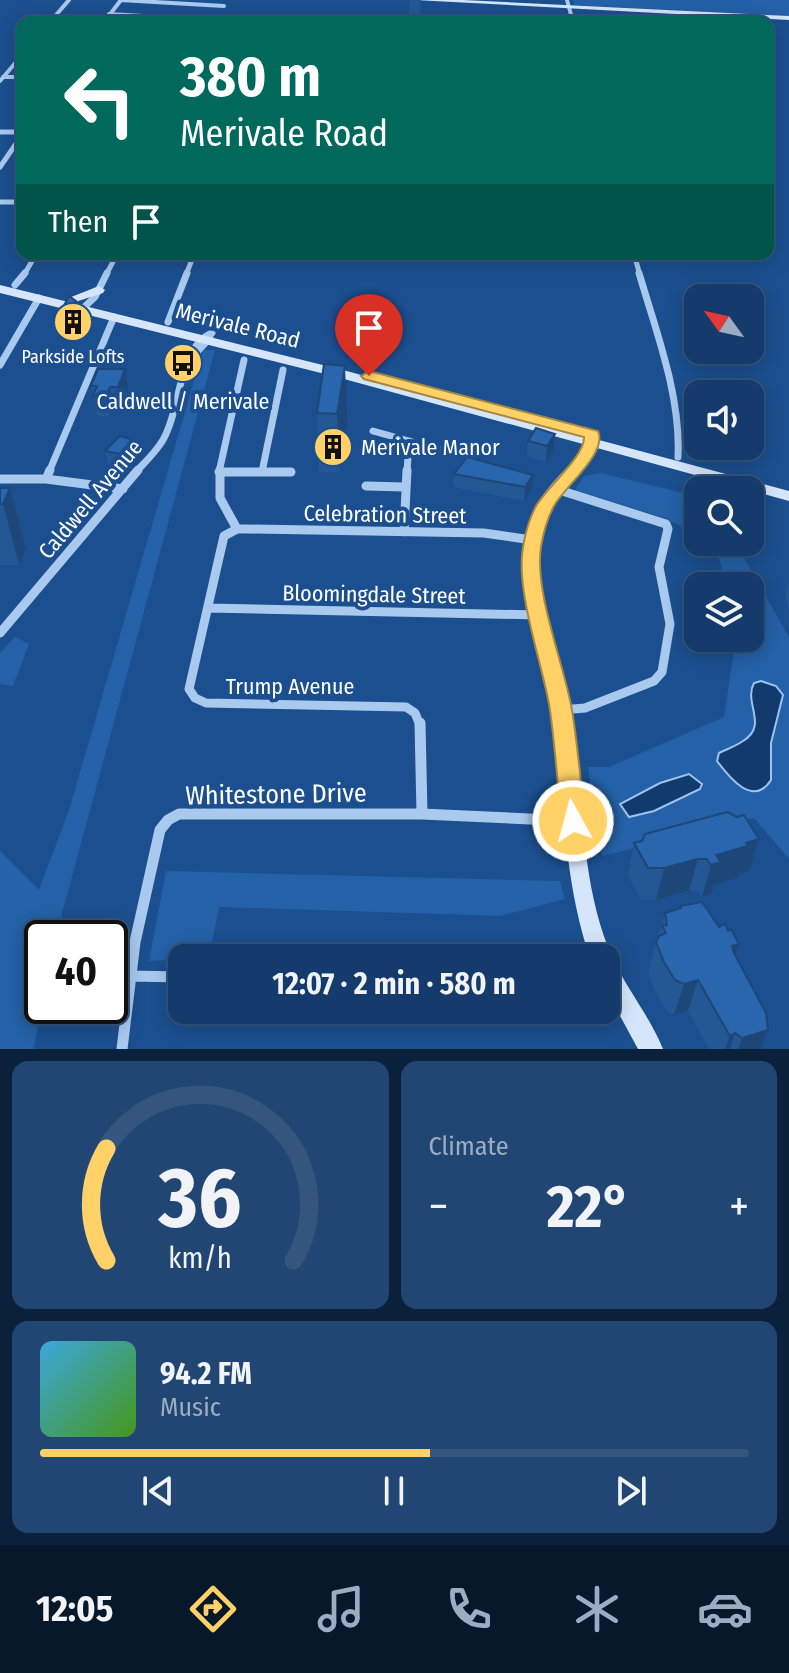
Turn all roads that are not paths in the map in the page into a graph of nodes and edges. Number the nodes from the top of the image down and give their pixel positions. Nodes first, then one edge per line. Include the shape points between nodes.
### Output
1 (69, 0) edge
2 (120, 0) edge
3 (227, 0) edge
4 (419, 0) edge
5 (568, 4) edge
6 (224, 6) junction
7 (109, 14) joint
8 (55, 16) edge
9 (131, 16) edge
10 (218, 16) edge
11 (737, 16) edge
12 (16, 62) edge
13 (1, 78) edge
14 (16, 143) edge
15 (0, 167) edge
16 (33, 260) edge
17 (114, 260) edge
18 (192, 260) edge
19 (636, 260) edge
20 (0, 285) edge
21 (15, 285) junction
22 (99, 290) junction
23 (39, 298) junction
24 (72, 299) junction
25 (86, 306) junction
26 (114, 317) junction
27 (168, 322) junction
28 (207, 337) junction
29 (244, 360) dead end
30 (0, 365) edge
31 (283, 370) dead end
32 (373, 431) dead end
33 (589, 439) junction
34 (409, 441) junction
35 (441, 450) dead end
36 (678, 457) junction
37 (219, 472) junction
38 (262, 472) junction
39 (291, 472) dead end
40 (0, 479) edge
41 (46, 479) junction
42 (366, 486) dead end
43 (558, 486) junction
44 (405, 487) junction
45 (789, 487) edge
46 (123, 489) junction
47 (789, 496) edge
48 (237, 529) junction
49 (404, 532) junction
50 (532, 540) junction
51 (208, 608) junction
52 (539, 615) junction
53 (0, 633) edge
54 (561, 710) junction
55 (422, 814) junction
56 (573, 821) junction
57 (598, 944) edge
58 (130, 976) junction
59 (168, 977) edge
60 (620, 993) edge
61 (122, 1049) edge
62 (651, 1049) edge

1 - 8 street
2 - 6 street
2 - 7 street
3 - 6 street
4 - 5 main road
5 - 11 main road
6 - 10 street
7 - 9 street
12 - 13 street
14 - 15 street
16 - 21 street
17 - 22 street
18 - 27 street
19 - 36 street via 671,396 680,439
20 - 21 main road, Merivale Road
20 - 23 main road, Merivale Road
21 - 24 main road, Merivale Road
22 - 24 main road
22 - 25 street
23 - 25 main road, Merivale Road
23 - 30 street
24 - 25 main road, Merivale Road
25 - 26 main road, Merivale Road
25 - 27 main road, Merivale Road
26 - 28 main road, Merivale Road
26 - 41 street
27 - 28 main road, Merivale Road
28 - 33 main road, Merivale Road
28 - 46 street, Caldwell Avenue via 185,376 168,432
29 - 37 street
31 - 38 street
32 - 34 street
33 - 36 main road, Merivale Road
33 - 43 main road via 568,462
33 - 47 main road, Merivale Road
34 - 35 street
34 - 44 street
36 - 45 main road, Merivale Road
37 - 38 street
37 - 48 street via 220,498
38 - 39 street
40 - 41 street
41 - 46 street
42 - 44 street
43 - 50 main road
43 - 54 street via 666,524 659,567 670,615 662,672 654,681 585,708
44 - 49 street
46 - 53 street, Caldwell Avenue
48 - 49 street, Celebration Street
48 - 51 street, Trump Avenue via 224,536
49 - 50 street, Celebration Street
50 - 52 main road via 531,574
51 - 52 street, Bloomingdale Street
51 - 55 street, Trump Avenue via 189,689 195,698 206,703 406,707 420,723
52 - 54 main road
54 - 56 main road
55 - 56 street, Whitestone Drive
55 - 58 street, Whitestone Drive via 179,814 168,820 160,830
56 - 57 main road
58 - 59 street
58 - 61 street, Whitestone Drive
60 - 62 main road

